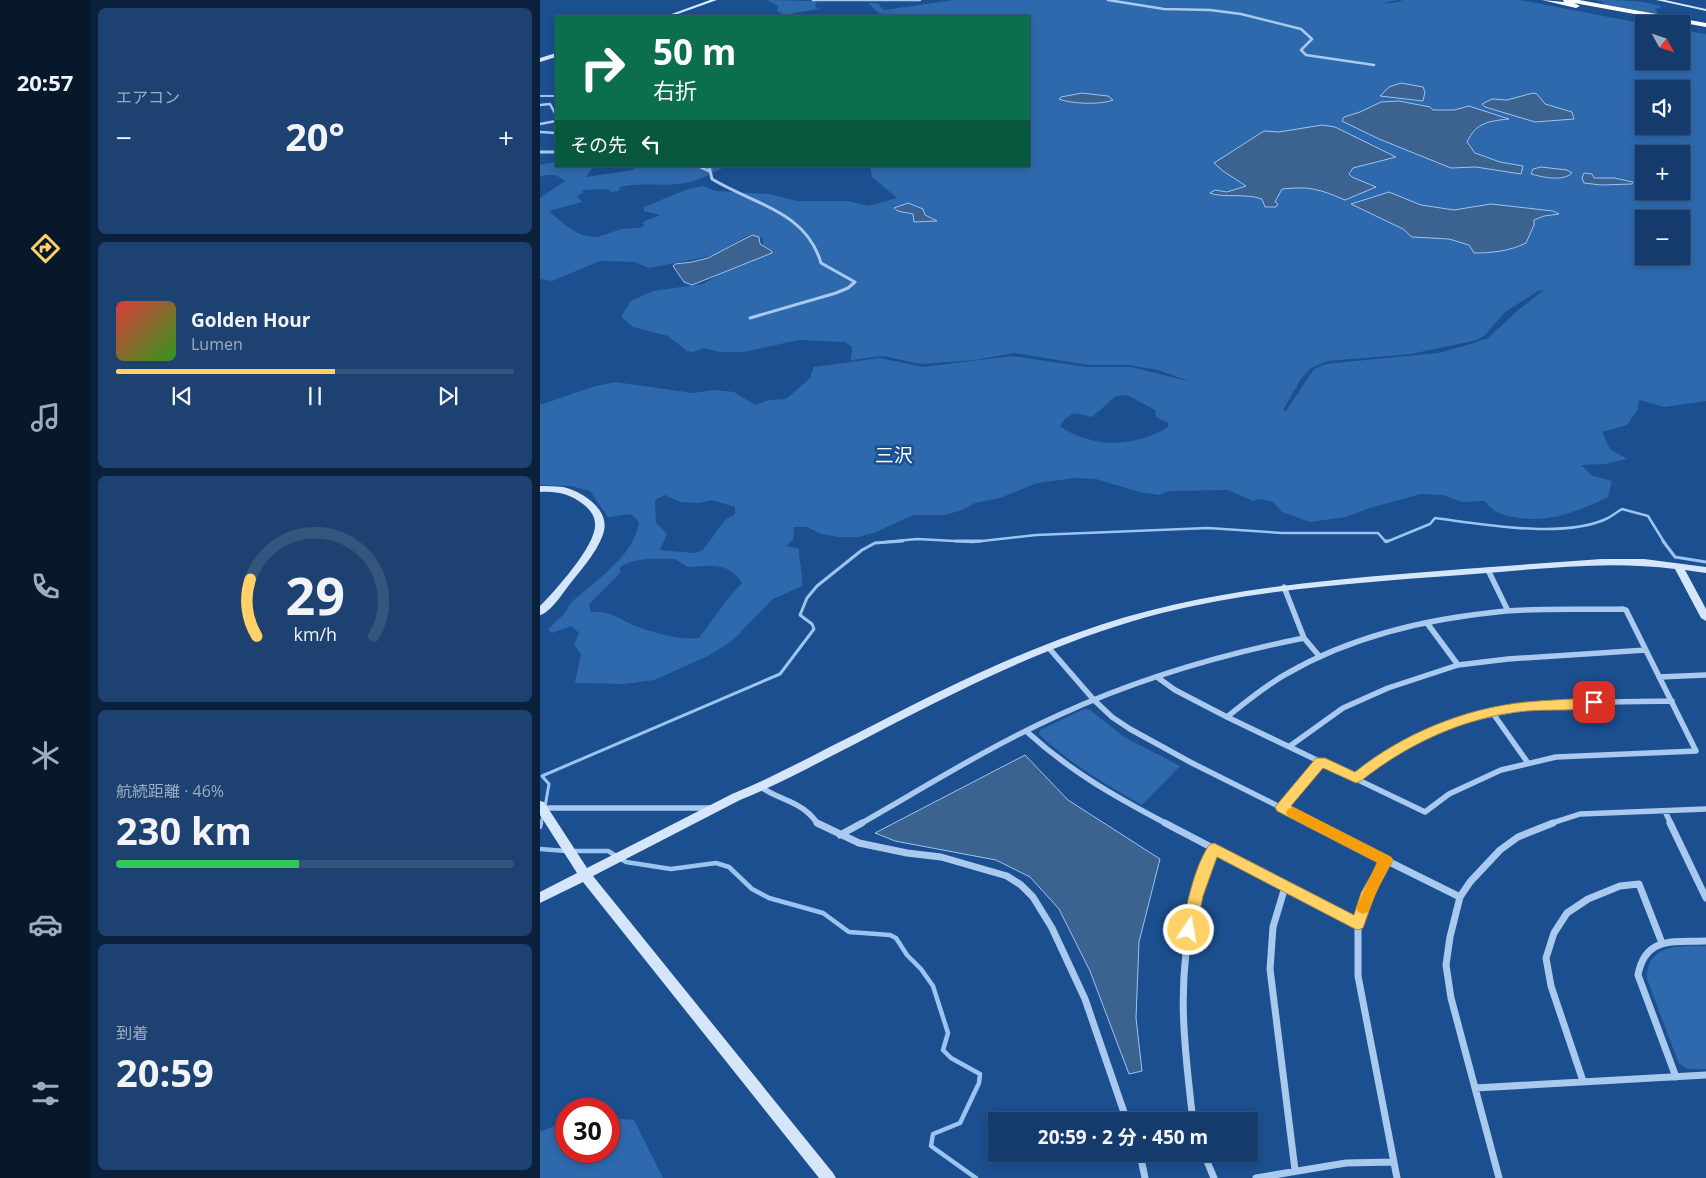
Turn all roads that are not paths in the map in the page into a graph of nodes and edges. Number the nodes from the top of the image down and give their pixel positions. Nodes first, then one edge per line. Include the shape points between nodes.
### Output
1 (715, 0) edge
2 (813, 0) edge
3 (920, 0) edge
4 (1108, 0) edge
5 (1546, 0) edge
6 (1567, 0) edge
7 (1658, 0) edge
8 (1706, 10) edge
9 (671, 15) edge
10 (1636, 15) edge
11 (1640, 15) edge
12 (1690, 23) edge
13 (1706, 25) edge
14 (1690, 27) edge
15 (1706, 30) edge
16 (555, 55) edge
17 (540, 60) edge
18 (1374, 65) dead end
19 (540, 105) edge
20 (555, 113) edge
21 (555, 121) edge
22 (540, 124) edge
23 (540, 132) edge
24 (555, 133) edge
25 (540, 152) edge
26 (555, 152) edge
27 (709, 168) edge
28 (750, 318) dead end
29 (540, 489) edge
30 (1678, 566) junction
31 (1488, 570) junction
32 (1706, 570) edge
33 (1284, 587) junction
34 (1508, 611) junction
35 (540, 612) edge
36 (1706, 618) edge
37 (1427, 623) junction
38 (1304, 638) junction
39 (1048, 647) junction
40 (1646, 650) junction
41 (1320, 657) junction
42 (1458, 665) junction
43 (1706, 675) edge
44 (1157, 677) junction
45 (1659, 677) junction
46 (1094, 700) junction
47 (1672, 701) junction
48 (1492, 712) junction
49 (1227, 717) junction
50 (1026, 731) junction
51 (1290, 746) junction
52 (1321, 762) junction
53 (1528, 763) junction
54 (1356, 778) junction
55 (761, 787) junction
56 (541, 807) edge
57 (1282, 807) junction
58 (716, 809) junction
59 (1706, 809) edge
60 (1665, 811) junction
61 (840, 835) junction
62 (1214, 849) junction
63 (1386, 860) junction
64 (585, 875) junction
65 (1286, 887) junction
66 (540, 898) edge
67 (1460, 898) junction
68 (1706, 898) edge
69 (1358, 924) junction
70 (1706, 941) edge
71 (1662, 943) junction
72 (1706, 1075) edge
73 (1676, 1077) junction
74 (1583, 1081) junction
75 (1475, 1088) junction
76 (1124, 1112) edge
77 (1192, 1112) edge
78 (1142, 1162) edge
79 (1207, 1162) edge
80 (1394, 1162) junction
81 (1295, 1170) junction
82 (828, 1178) edge
83 (1145, 1178) edge
84 (1214, 1178) edge
85 (1256, 1178) edge
86 (1397, 1178) edge
87 (1499, 1178) edge

1 - 9 street
2 - 3 street
4 - 18 street via 1164,10 1217,10 1292,26 1306,32 1312,39 1301,50 1306,55
5 - 10 highway
6 - 11 highway
7 - 8 street
12 - 13 highway
14 - 15 highway
16 - 17 street
19 - 20 street via 550,104
21 - 22 street
23 - 24 street
25 - 26 street
27 - 28 street via 712,179 792,220 816,246 821,263 855,282 836,293
29 - 35 street via 561,490 581,498 600,523 594,544 553,600
30 - 31 street via 1602,562
30 - 32 street
30 - 36 street
31 - 33 street
31 - 34 street
33 - 38 street
33 - 39 street via 1199,601 1128,619
34 - 37 street
34 - 40 street via 1623,609
37 - 41 street via 1361,640
37 - 42 street
38 - 41 street
38 - 44 street via 1212,658
39 - 46 street
39 - 55 street via 974,680
40 - 42 street
40 - 45 street
41 - 49 street via 1258,690
42 - 51 street via 1388,688 1343,708
43 - 45 street
44 - 46 street
44 - 49 street
45 - 47 street
46 - 50 street
46 - 57 street via 1130,729
47 - 48 street via 1525,706
47 - 53 street via 1696,751 1556,757
48 - 53 street
48 - 54 street via 1414,740 1380,759
49 - 51 street
50 - 61 street
50 - 62 street via 1052,755 1096,786
51 - 52 street
52 - 54 street
52 - 57 street
53 - 54 street via 1476,781 1449,794 1425,812
55 - 58 street
55 - 61 street via 796,804 819,825
56 - 58 street via 701,806
56 - 64 street
57 - 63 street
58 - 64 street
59 - 60 street
60 - 67 street via 1580,814 1539,827 1500,850 1475,876
60 - 68 street
61 - 76 street via 859,843 941,857 1007,876 1021,885 1033,897 1052,928 1085,999
62 - 65 street
62 - 77 street via 1196,896 1185,948 1182,989
63 - 67 street
63 - 69 street via 1368,893
64 - 66 street
64 - 82 street
65 - 69 street
65 - 81 street via 1277,906 1271,935 1270,969
67 - 75 street via 1446,965 1451,998
69 - 80 street via 1358,976
70 - 71 street
71 - 73 street via 1640,960 1638,975
71 - 74 street via 1639,884 1620,886 1588,899 1567,913 1554,933 1546,958 1551,986
72 - 73 street
73 - 74 street
74 - 75 street
75 - 87 street
78 - 83 street
79 - 84 street
80 - 81 street via 1346,1163
80 - 86 street
81 - 85 street

